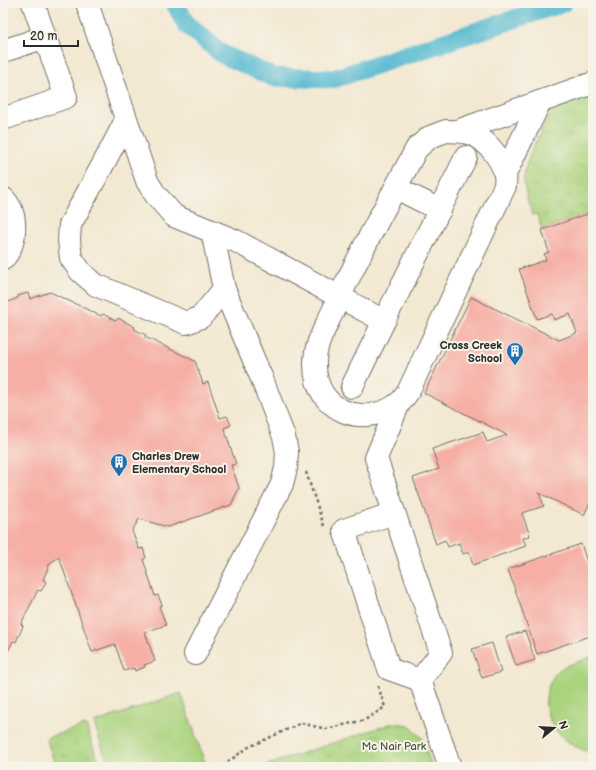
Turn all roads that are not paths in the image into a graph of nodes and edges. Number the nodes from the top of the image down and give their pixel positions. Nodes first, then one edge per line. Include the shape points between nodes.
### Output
1 (33, 3) edge
2 (87, 3) edge
3 (45, 37) junction
4 (3, 51) edge
5 (593, 83) edge
6 (540, 102) junction
7 (3, 118) edge
8 (126, 120) junction
9 (457, 131) junction
10 (466, 157) dead end
11 (505, 174) junction
12 (396, 188) junction
13 (3, 198) edge
14 (440, 210) junction
15 (212, 231) junction
16 (3, 259) edge
17 (224, 290) junction
18 (339, 297) junction
19 (384, 321) junction
20 (352, 387) dead end
21 (399, 403) junction
22 (394, 513) junction
23 (195, 654) dead end
24 (420, 680) junction
25 (450, 767) edge

1 - 3 lane
2 - 8 lane
3 - 4 lane
3 - 7 lane via 66,97
5 - 6 lane
6 - 9 lane
6 - 11 lane
8 - 15 lane via 147,181 155,194 174,216
8 - 17 lane via 70,225 71,258 81,272 96,285 186,323 201,317
9 - 11 lane via 470,133 482,140 500,161
9 - 12 lane via 436,134 417,148
10 - 14 lane
11 - 21 lane via 505,186 408,392
12 - 14 lane
12 - 18 lane
13 - 16 lane via 8,202 15,224 11,245
14 - 19 lane
15 - 17 lane
15 - 18 lane via 236,241
17 - 23 lane via 284,437 287,452 286,468 282,484
18 - 19 lane
18 - 21 lane via 317,346 314,365 316,382 323,396 336,408 365,416 378,414
19 - 20 lane
21 - 22 lane via 376,458
22 - 24 lane via 441,653
22 - 24 lane via 344,530 389,669
24 - 25 lane

